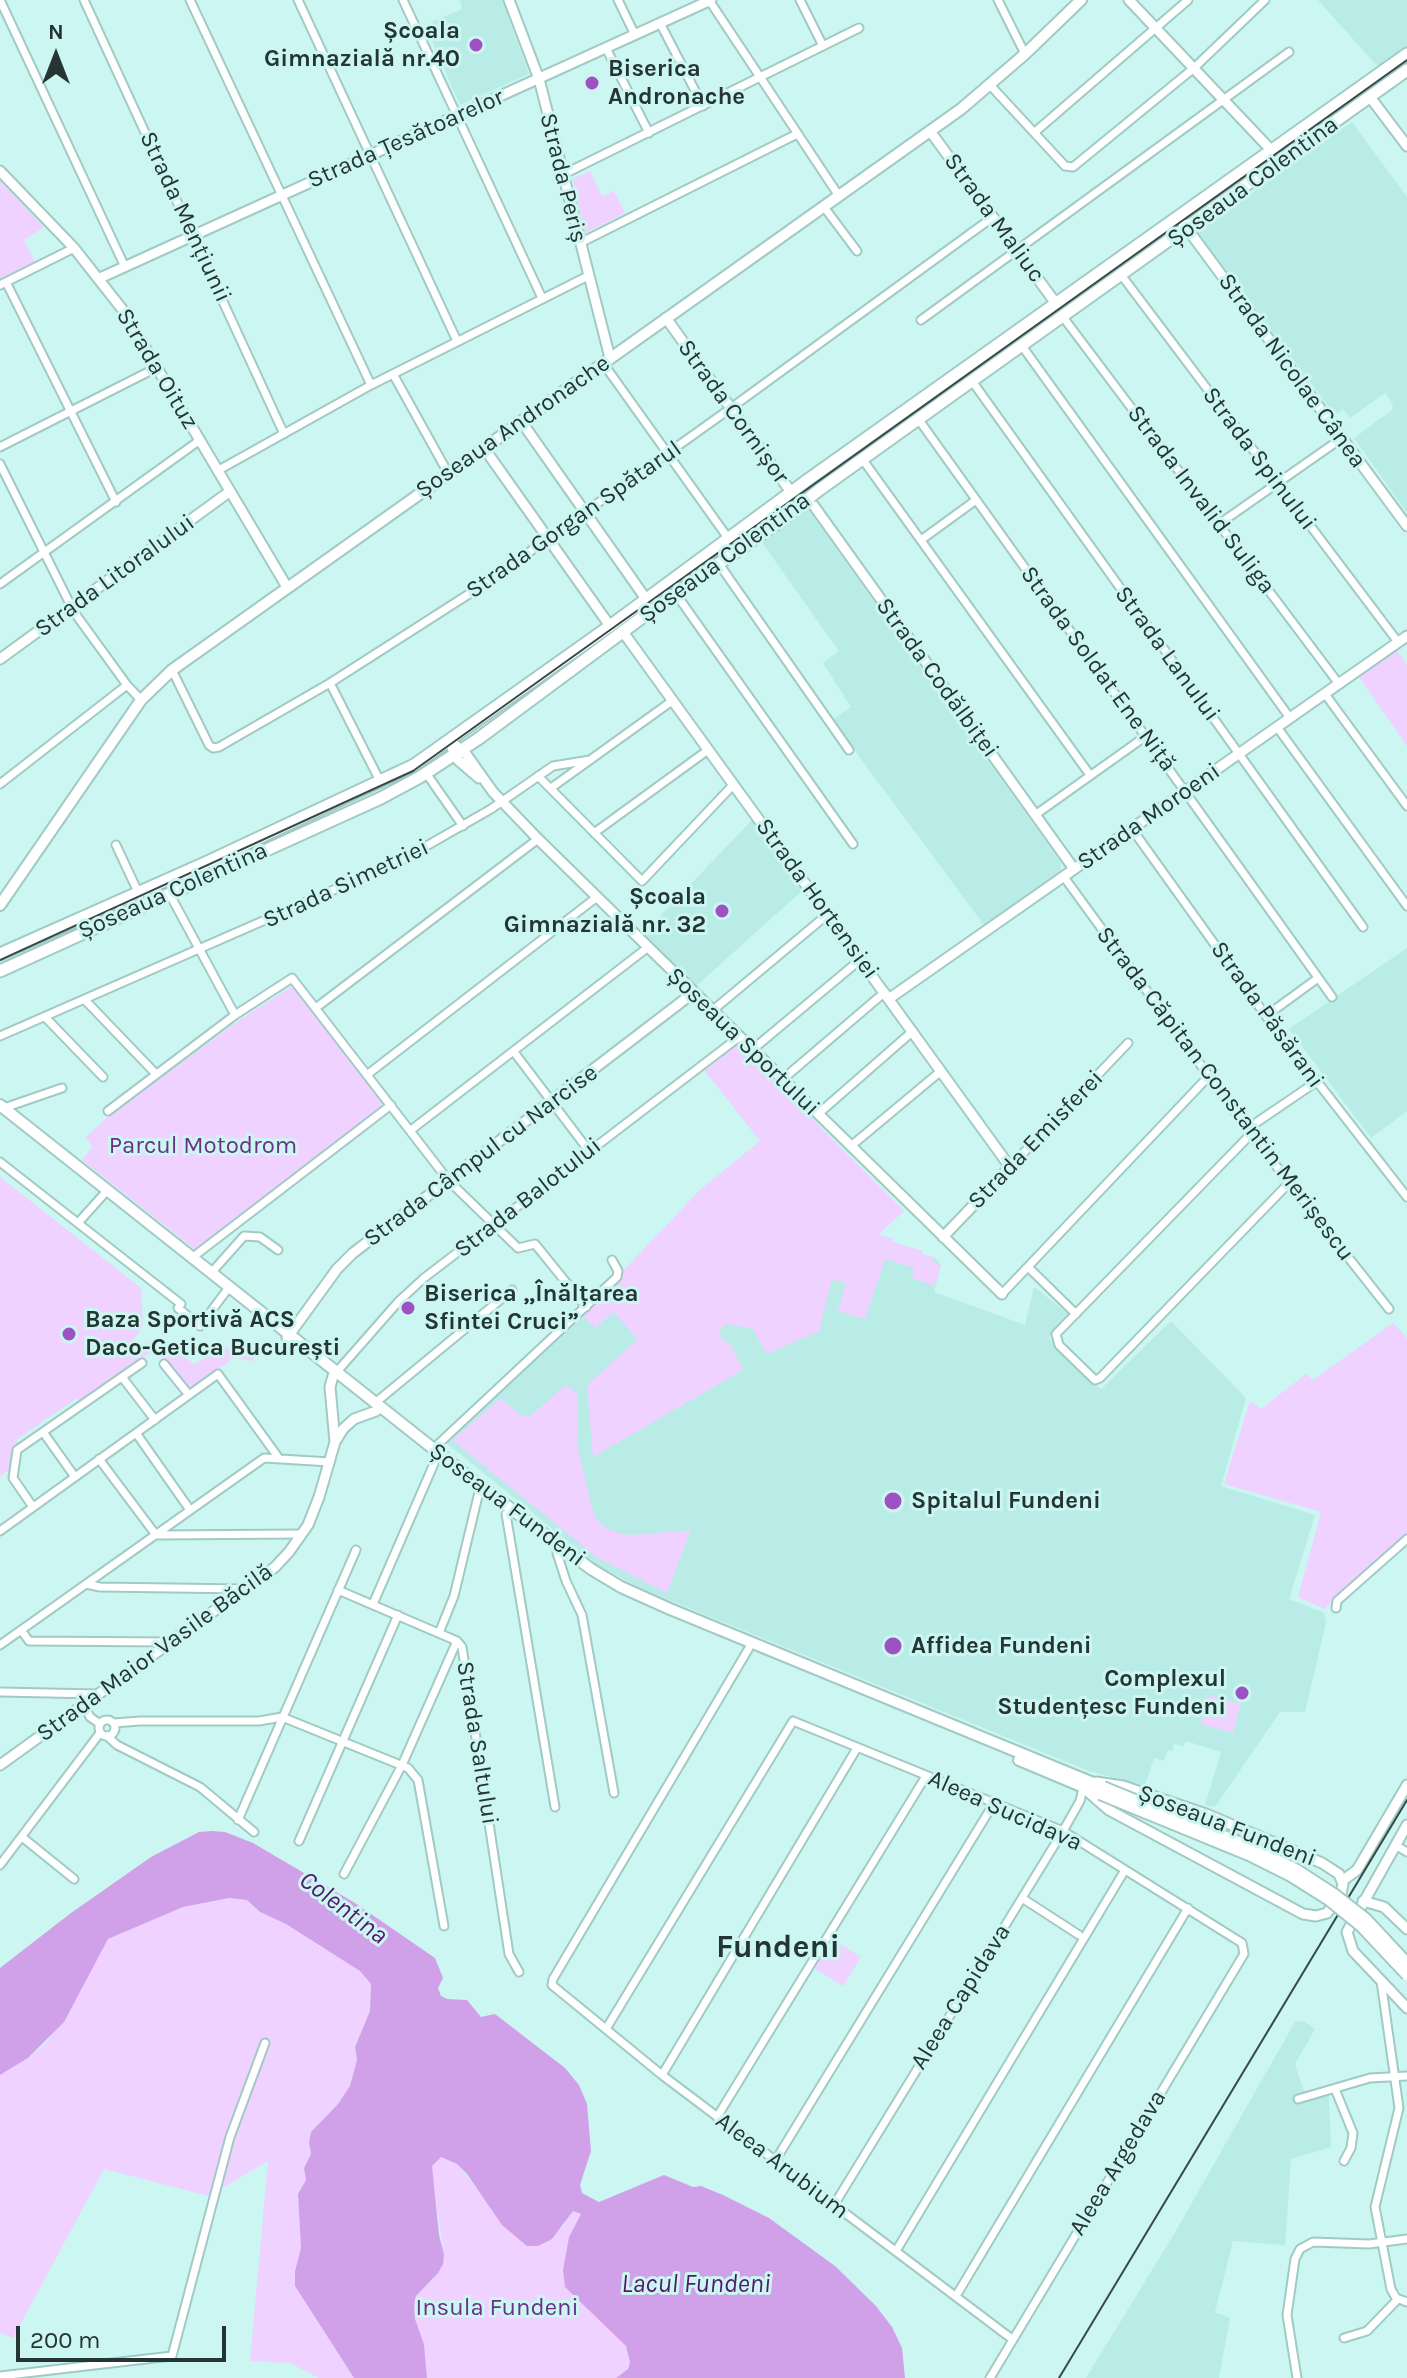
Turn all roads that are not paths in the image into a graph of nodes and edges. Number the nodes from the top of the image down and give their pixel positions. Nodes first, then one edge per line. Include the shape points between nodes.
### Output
1 (0, 0) edge
2 (84, 0) edge
3 (190, 0) edge
4 (298, 0) edge
5 (403, 0) edge
6 (509, 0) edge
7 (618, 0) edge
8 (710, 0) edge
9 (800, 0) edge
10 (998, 0) edge
11 (1081, 0) edge
12 (1129, 0) edge
13 (1188, 0) edge
14 (1265, 0) edge
15 (660, 23) junction
16 (859, 28) dead end
17 (1157, 29) junction
18 (635, 35) junction
19 (823, 46) junction
20 (606, 48) junction
21 (1289, 52) dead end
22 (1025, 54) junction
23 (1407, 54) edge
24 (1194, 68) junction
25 (1407, 70) edge
26 (761, 77) junction
27 (539, 79) junction
28 (990, 85) junction
29 (1370, 97) junction
30 (1224, 100) junction
31 (703, 106) junction
32 (457, 115) junction
33 (930, 131) junction
34 (1035, 132) junction
35 (649, 133) junction
36 (797, 134) junction
37 (1407, 146) edge
38 (1272, 151) junction
39 (370, 155) junction
40 (0, 171) edge
41 (562, 175) junction
42 (281, 195) junction
43 (839, 196) junction
44 (824, 207) junction
45 (993, 217) junction
46 (1178, 217) junction
47 (1187, 229) junction
48 (193, 236) junction
49 (580, 243) junction
50 (74, 248) junction
51 (1017, 250) junction
52 (857, 251) dead end
53 (125, 267) junction
54 (588, 276) junction
55 (1122, 276) junction
56 (100, 278) junction
57 (3, 284) edge
58 (542, 298) junction
59 (1060, 311) junction
60 (666, 318) junction
61 (921, 320) dead end
62 (457, 341) junction
63 (1022, 346) junction
64 (606, 361) junction
65 (158, 367) junction
66 (393, 374) junction
67 (972, 381) junction
68 (371, 385) junction
69 (731, 408) junction
70 (70, 411) junction
71 (919, 420) junction
72 (521, 421) junction
73 (284, 434) junction
74 (1342, 438) junction
75 (200, 440) junction
76 (0, 447) edge
77 (484, 448) junction
78 (667, 453) junction
79 (863, 460) junction
80 (0, 464) edge
81 (217, 471) junction
82 (448, 473) junction
83 (1277, 484) junction
84 (795, 490) junction
85 (229, 492) junction
86 (976, 500) junction
87 (116, 502) junction
88 (808, 503) junction
89 (585, 513) junction
90 (1219, 524) junction
91 (1407, 526) edge
92 (728, 538) junction
93 (548, 539) junction
94 (921, 540) junction
95 (44, 553) junction
96 (719, 564) junction
97 (0, 584) edge
98 (287, 587) junction
99 (676, 594) junction
100 (646, 599) junction
101 (71, 607) junction
102 (610, 626) junction
103 (623, 632) junction
104 (1407, 636) edge
105 (1398, 642) junction
106 (0, 659) edge
107 (172, 670) junction
108 (330, 683) junction
109 (1339, 684) junction
110 (127, 685) junction
111 (1325, 694) junction
112 (141, 700) junction
113 (672, 701) junction
114 (1290, 718) junction
115 (1277, 727) junction
116 (1146, 736) junction
117 (449, 740) junction
118 (708, 750) junction
119 (849, 750) dead end
120 (458, 752) junction
121 (1239, 754) junction
122 (590, 760) junction
123 (426, 773) junction
124 (1090, 775) junction
125 (538, 776) junction
126 (381, 783) junction
127 (0, 784) edge
128 (734, 784) junction
129 (551, 788) junction
130 (1186, 792) junction
131 (502, 801) junction
132 (1407, 806) edge
133 (1035, 815) junction
134 (463, 826) junction
135 (1132, 829) junction
136 (594, 833) junction
137 (538, 839) junction
138 (853, 844) dead end
139 (116, 845) dead end
140 (1074, 869) junction
141 (1064, 877) junction
142 (138, 892) junction
143 (169, 893) junction
144 (597, 897) junction
145 (0, 905) edge
146 (1407, 906) edge
147 (828, 914) junction
148 (1363, 927) dead end
149 (647, 948) junction
150 (201, 950) junction
151 (0, 954) edge
152 (861, 959) junction
153 (0, 971) edge
154 (1318, 978) junction
155 (693, 993) junction
156 (887, 995) junction
157 (1332, 997) dead end
158 (85, 1000) junction
159 (317, 1007) junction
160 (712, 1011) junction
161 (235, 1015) junction
162 (1266, 1016) junction
163 (45, 1017) junction
164 (913, 1031) junction
165 (0, 1036) edge
166 (739, 1037) junction
167 (1128, 1043) dead end
168 (752, 1050) junction
169 (514, 1052) junction
170 (941, 1071) junction
171 (156, 1074) junction
172 (368, 1074) junction
173 (103, 1077) dead end
174 (1208, 1077) junction
175 (783, 1079) junction
176 (1316, 1082) junction
177 (62, 1088) dead end
178 (552, 1102) junction
179 (391, 1105) junction
180 (1, 1109) edge
181 (108, 1111) dead end
182 (818, 1114) junction
183 (411, 1130) junction
184 (1249, 1132) junction
185 (851, 1146) junction
186 (589, 1151) junction
187 (0, 1162) edge
188 (1010, 1167) junction
189 (448, 1180) junction
190 (1289, 1183) junction
191 (104, 1194) junction
192 (1407, 1197) edge
193 (75, 1222) junction
194 (493, 1225) junction
195 (943, 1237) junction
196 (278, 1250) dead end
197 (193, 1257) junction
198 (612, 1260) dead end
199 (1028, 1267) junction
200 (212, 1272) junction
201 (227, 1290) junction
202 (512, 1290) dead end
203 (1002, 1294) joint
204 (586, 1307) junction
205 (1389, 1309) dead end
206 (1076, 1314) junction
207 (288, 1336) junction
208 (142, 1363) dead end
209 (164, 1364) dead end
210 (335, 1374) junction
211 (122, 1377) junction
212 (189, 1395) junction
213 (376, 1407) junction
214 (155, 1420) junction
215 (43, 1432) junction
216 (136, 1433) junction
217 (335, 1442) junction
218 (435, 1454) junction
219 (278, 1457) junction
220 (99, 1459) junction
221 (330, 1462) junction
222 (75, 1477) junction
223 (479, 1492) junction
224 (33, 1507) junction
225 (190, 1510) junction
226 (506, 1514) junction
227 (0, 1531) edge
228 (302, 1534) junction
229 (156, 1535) junction
230 (1407, 1539) edge
231 (356, 1550) dead end
232 (557, 1553) junction
233 (86, 1584) junction
234 (247, 1589) junction
235 (338, 1590) junction
236 (373, 1604) junction
237 (1336, 1608) dead end
238 (398, 1615) junction
239 (21, 1630) junction
240 (439, 1633) junction
241 (457, 1641) junction
242 (171, 1642) junction
243 (0, 1645) edge
244 (749, 1648) junction
245 (0, 1692) edge
246 (99, 1694) junction
247 (84, 1705) junction
248 (282, 1717) junction
249 (114, 1723) junction
250 (102, 1731) junction
251 (343, 1741) junction
252 (857, 1748) junction
253 (0, 1765) edge
254 (402, 1765) junction
255 (926, 1776) junction
256 (1085, 1784) junction
257 (1407, 1785) edge
258 (1101, 1791) junction
259 (614, 1793) dead end
260 (994, 1803) junction
261 (221, 1804) junction
262 (245, 1804) junction
263 (555, 1807) dead end
264 (238, 1820) junction
265 (1407, 1825) edge
266 (1063, 1831) junction
267 (254, 1832) dead end
268 (22, 1837) junction
269 (299, 1841) dead end
270 (1395, 1845) junction
271 (1407, 1852) edge
272 (0, 1865) edge
273 (1125, 1870) junction
274 (344, 1874) dead end
275 (74, 1879) dead end
276 (1342, 1881) junction
277 (1022, 1898) junction
278 (1363, 1901) junction
279 (1188, 1908) junction
280 (444, 1926) dead end
281 (1407, 1929) edge
282 (1079, 1935) dead end
283 (1244, 1948) joint
284 (1407, 1963) edge
285 (519, 1972) dead end
286 (1407, 1975) edge
287 (1380, 1979) junction
288 (1407, 2008) edge
289 (606, 2029) junction
290 (265, 2043) dead end
291 (662, 2075) junction
292 (1395, 2075) junction
293 (1407, 2076) edge
294 (1335, 2089) junction
295 (1298, 2099) dead end
296 (717, 2117) junction
297 (775, 2161) junction
298 (1344, 2161) dead end
299 (834, 2205) junction
300 (1407, 2239) edge
301 (1380, 2242) junction
302 (896, 2251) junction
303 (956, 2296) junction
304 (1403, 2301) edge
305 (1344, 2338) dead end
306 (1012, 2339) junction
307 (0, 2376) edge
308 (990, 2378) edge
309 (1297, 2378) edge

1 - 53 street
2 - 48 street, Strada Mențiunii
3 - 42 street
4 - 39 street
5 - 32 street
6 - 27 street, Strada Periș
7 - 18 street
8 - 15 street, Strada Țesătoarelor
8 - 26 street
9 - 19 street
10 - 22 street
11 - 22 main road, Șoseaua Andronache
12 - 17 street
13 - 17 street
14 - 24 street
15 - 18 street, Strada Țesătoarelor
15 - 31 street
16 - 19 street
17 - 24 street
17 - 34 street
18 - 20 street, Strada Țesătoarelor
19 - 26 street
20 - 27 street, Strada Țesătoarelor
20 - 35 street
21 - 30 street
22 - 28 main road, Șoseaua Andronache
23 - 38 main road, Șoseaua Colentina
24 - 30 street
24 - 34 street via 1070,168
25 - 29 main road, Șoseaua Colentina
26 - 31 street
26 - 36 street
27 - 32 street, Strada Țesătoarelor
27 - 41 street, Strada Periș
28 - 33 main road, Șoseaua Andronache
28 - 34 street
29 - 37 street
29 - 47 main road, Șoseaua Colentina
30 - 38 street
30 - 51 street
31 - 35 street
32 - 39 street, Strada Țesătoarelor
32 - 58 street
33 - 43 main road, Șoseaua Andronache
33 - 45 street, Strada Maliuc
35 - 41 street
36 - 43 street
36 - 49 street
38 - 46 main road, Șoseaua Colentina
39 - 42 street, Strada Țesătoarelor
39 - 62 street
40 - 50 street, Strada Oituz
41 - 49 street, Strada Periș
42 - 48 street, Strada Țesătoarelor
42 - 68 street
43 - 44 main road, Șoseaua Andronache
44 - 52 street
44 - 60 main road, Șoseaua Andronache
45 - 51 street, Strada Maliuc
45 - 69 street, Strada Gorgan Spătarul
46 - 47 street, Strada Nicolae Cânea
46 - 59 main road, Șoseaua Colentina
47 - 55 main road, Șoseaua Colentina
47 - 74 street, Strada Nicolae Cânea
48 - 53 street, Strada Țesătoarelor
48 - 73 street, Strada Mențiunii
49 - 54 street, Strada Periș
50 - 56 street, Strada Oituz
50 - 57 street
51 - 59 street, Strada Maliuc
51 - 61 street
53 - 56 street, Strada Țesătoarelor
54 - 58 street
54 - 64 street, Strada Periș
55 - 59 main road, Șoseaua Colentina
55 - 83 street, Strada Spinului
56 - 65 street, Strada Oituz
57 - 70 street
58 - 62 street
59 - 63 main road, Șoseaua Colentina
59 - 84 main road, Șoseaua Colentina
59 - 90 street, Strada Invalid Suliga
60 - 64 main road, Șoseaua Andronache
60 - 69 street, Strada Cornișor
62 - 66 street
63 - 67 main road, Șoseaua Colentina
63 - 114 street
64 - 72 main road, Șoseaua Andronache
64 - 78 street
65 - 70 street
65 - 75 street, Strada Oituz
66 - 68 street
66 - 82 street
67 - 71 main road, Șoseaua Colentina
67 - 121 street, Strada Lanului
68 - 73 street
69 - 78 street, Strada Gorgan Spătarul
69 - 84 street, Strada Cornișor
70 - 76 street
70 - 87 street
71 - 79 main road, Șoseaua Colentina
71 - 86 street, Strada Soldat Ene Niță
72 - 77 main road, Șoseaua Andronache
72 - 89 street
73 - 81 street
74 - 83 street
74 - 91 street, Strada Nicolae Cânea
75 - 81 street, Strada Oituz
75 - 87 street
77 - 82 main road, Șoseaua Andronache
77 - 93 street
78 - 89 street, Strada Gorgan Spătarul
78 - 92 street
79 - 88 main road, Șoseaua Colentina
79 - 94 street
80 - 95 street
81 - 85 street, Strada Oituz
82 - 98 main road, Șoseaua Andronache
83 - 90 street
83 - 105 street, Strada Spinului
84 - 88 street, Strada Cornișor
84 - 92 main road, Șoseaua Colentina
85 - 98 street, Strada Oituz
85 - 101 street, Strada Litoralului
86 - 94 street
86 - 116 street, Strada Soldat Ene Niță
87 - 95 street
88 - 96 main road, Șoseaua Colentina
88 - 133 street, Strada Codălbiței
89 - 93 street, Strada Gorgan Spătarul
89 - 100 street
90 - 109 street, Strada Invalid Suliga
92 - 100 main road, Șoseaua Colentina
93 - 102 street
93 - 108 street, Strada Gorgan Spătarul
94 - 124 street
95 - 97 street
95 - 101 street
96 - 99 main road, Șoseaua Colentina
96 - 119 street
98 - 107 main road, Șoseaua Andronache
99 - 103 main road, Șoseaua Colentina
99 - 138 street
100 - 102 main road, Șoseaua Colentina
101 - 106 street, Strada Litoralului
101 - 110 street
102 - 117 main road, Șoseaua Colentina
103 - 113 street, Strada Hortensiei
103 - 120 main road, Șoseaua Colentina
104 - 105 street, Strada Moroeni
105 - 109 street, Strada Moroeni
107 - 108 street, Strada Gorgan Spătarul via 213,748
107 - 112 main road, Șoseaua Andronache
108 - 126 street
109 - 111 street, Strada Moroeni
110 - 112 street
110 - 127 street
111 - 114 street, Strada Moroeni
111 - 132 street
112 - 145 main road, Șoseaua Andronache
113 - 118 street, Strada Hortensiei
113 - 122 street, Strada Simetriei
114 - 115 street, Strada Moroeni
115 - 121 street, Strada Moroeni
115 - 146 street
116 - 124 street
116 - 130 street, Strada Soldat Ene Niță
117 - 120 street, Șoseaua Sportului
117 - 126 main road, Șoseaua Colentina
118 - 128 street, Strada Hortensiei
118 - 136 street
120 - 123 main road, Șoseaua Colentina
120 - 131 street, Șoseaua Sportului
121 - 130 street, Strada Moroeni
121 - 148 street, Strada Lanului
122 - 125 street, Strada Simetriei via 558,765
122 - 129 street
123 - 134 street
123 - 143 main road, Șoseaua Colentina
124 - 133 street
125 - 129 street
125 - 131 street, Strada Simetriei
126 - 142 main road, Șoseaua Colentina
128 - 136 street via 642,881
128 - 147 street, Strada Hortensiei
129 - 136 street
130 - 135 street, Strada Moroeni
130 - 154 street, Strada Soldat Ene Niță
131 - 134 street, Strada Simetriei
131 - 137 street, Șoseaua Sportului
133 - 140 street, Strada Codălbiței
134 - 150 street, Strada Simetriei via 402,860
135 - 140 street, Strada Moroeni
135 - 162 street, Strada Păsărani
137 - 144 street, Șoseaua Sportului
137 - 159 street
139 - 142 street
140 - 141 street, Strada Moroeni
141 - 156 street, Strada Moroeni
141 - 174 street, Strada Căpitan Constantin Merișescu
142 - 151 main road, Șoseaua Colentina
143 - 150 street
143 - 153 main road, Șoseaua Colentina
144 - 149 street, Șoseaua Sportului
144 - 172 street
147 - 152 street, Strada Hortensiei
147 - 160 street
149 - 155 street, Șoseaua Sportului
149 - 169 street
150 - 158 street, Strada Simetriei
150 - 161 street
152 - 156 street, Strada Hortensiei
152 - 168 street
154 - 157 street, Strada Soldat Ene Niță
154 - 162 street
155 - 160 street, Șoseaua Sportului
155 - 178 street, Strada Câmpul cu Narcise
156 - 164 street, Strada Hortensiei
156 - 175 street
158 - 163 street, Strada Simetriei
158 - 171 street
159 - 161 street via 292,978
159 - 172 street
160 - 166 street, Șoseaua Sportului
161 - 171 street
162 - 176 street, Strada Păsărani
163 - 165 street, Strada Simetriei
163 - 173 street
164 - 170 street, Strada Hortensiei
164 - 182 street
166 - 168 street, Șoseaua Sportului
166 - 186 street, Strada Balotului
167 - 188 street, Strada Emisferei
168 - 175 street, Șoseaua Sportului
169 - 178 street
169 - 183 street
170 - 185 street
170 - 188 street, Strada Hortensiei
171 - 181 street
172 - 179 street
174 - 184 street, Strada Căpitan Constantin Merișescu
174 - 199 street
175 - 182 street, Șoseaua Sportului
176 - 184 street
176 - 192 street, Strada Păsărani
177 - 180 street
178 - 186 street
178 - 189 street, Strada Câmpul cu Narcise
179 - 183 street
179 - 197 street
180 - 191 main road, Șoseaua Fundeni
180 - 197 main road, Șoseaua Fundeni
182 - 185 street, Șoseaua Sportului
183 - 189 street
184 - 190 street, Strada Căpitan Constantin Merișescu
184 - 206 street
185 - 195 street, Șoseaua Sportului
186 - 194 street, Strada Balotului
187 - 193 street
188 - 195 street, Strada Emisferei
189 - 194 street
189 - 207 street, Strada Câmpul cu Narcise via 346,1260
190 - 205 street, Strada Căpitan Constantin Merișescu
190 - 206 street via 1095,1380 1056,1340
191 - 193 street
191 - 201 main road, Șoseaua Fundeni
193 - 201 street via 181,1304 178,1308 200,1326
194 - 204 street via 520,1248 535,1244
194 - 210 street, Strada Balotului via 411,1289
195 - 203 street, Șoseaua Sportului
196 - 200 street via 260,1237 244,1236
197 - 200 main road, Șoseaua Fundeni
198 - 204 street via 617,1277
199 - 203 street
199 - 206 street
200 - 207 main road, Șoseaua Fundeni
201 - 207 main road, Șoseaua Fundeni
202 - 213 street
204 - 218 street
207 - 210 main road, Șoseaua Fundeni
208 - 211 street
209 - 212 street
210 - 213 main road, Șoseaua Fundeni
210 - 217 street, Strada Maior Vasile Băcilă via 330,1387
211 - 214 street
211 - 215 street
212 - 214 street
212 - 219 street via 218,1374
213 - 217 street via 349,1422
213 - 218 main road, Șoseaua Fundeni
214 - 216 street
215 - 222 street
215 - 224 street via 17,1450 14,1468 13,1478
216 - 220 street
216 - 225 street
217 - 221 street, Strada Maior Vasile Băcilă
218 - 223 main road, Șoseaua Fundeni
218 - 236 street
218 - 256 main road, Șoseaua Fundeni via 621,1587
219 - 221 street
219 - 225 street via 264,1458
220 - 222 street
220 - 229 street
221 - 228 street, Strada Maior Vasile Băcilă
222 - 224 street
223 - 226 main road, Șoseaua Fundeni
223 - 240 street via 454,1596
224 - 227 street
225 - 229 street
226 - 232 main road, Șoseaua Fundeni
226 - 263 street
228 - 229 street
228 - 234 street, Strada Maior Vasile Băcilă via 282,1561
229 - 233 street
230 - 237 street via 1337,1601
231 - 235 street
232 - 244 main road, Șoseaua Fundeni via 618,1592
232 - 259 street via 582,1615
233 - 234 street
233 - 239 street
234 - 242 street, Strada Maior Vasile Băcilă
235 - 236 street, Strada Saltului
235 - 248 street
236 - 238 street, Strada Saltului
238 - 240 street, Strada Saltului
238 - 251 street
239 - 242 street via 29,1641
239 - 243 street
240 - 241 street, Strada Saltului
241 - 254 street
241 - 285 street, Strada Saltului via 463,1651 509,1954
242 - 246 street, Strada Maior Vasile Băcilă
244 - 256 main road, Șoseaua Fundeni
244 - 289 street, Aleea Arubium via 553,1979 555,1989
245 - 246 street
246 - 247 street, Strada Maior Vasile Băcilă
247 - 250 street
247 - 253 street, Strada Maior Vasile Băcilă
248 - 249 street
248 - 251 street
248 - 262 street
249 - 250 street via 107,1719
249 - 250 street via 115,1732
250 - 261 street via 117,1745 193,1782
250 - 268 street
251 - 254 street
251 - 269 street
252 - 255 street, Aleea Sucidava
252 - 289 street, Aleea Sucidava via 793,1721
252 - 291 street
254 - 274 street
254 - 280 street via 418,1780
255 - 260 street, Aleea Sucidava
255 - 296 street
256 - 258 main road, Șoseaua Fundeni
256 - 266 street, Aleea Capidava
256 - 276 street, Șoseaua Fundeni via 1143,1792 1248,1830 1329,1866
256 - 276 street, Șoseaua Fundeni via 1109,1810 1303,1914 1327,1913 1341,1894
257 - 276 street via 1357,1870
258 - 284 main road, Șoseaua Fundeni, bridge via 1297,1870 1359,1913
258 - 286 main road, Șoseaua Fundeni, bridge via 1291,1876 1361,1926
260 - 266 street, Aleea Sucidava
260 - 297 street
261 - 262 street
261 - 264 street
262 - 264 street
264 - 267 street
265 - 270 street
266 - 273 street, Aleea Sucidava
266 - 277 street, Aleea Capidava
268 - 272 street
268 - 275 street
270 - 271 street
270 - 278 street
273 - 279 street, Aleea Sucidava
273 - 302 street
277 - 282 street
277 - 299 street, Aleea Capidava
278 - 281 street via 1384,1907
278 - 287 street via 1347,1938
279 - 283 street, Aleea Sucidava
279 - 303 street
283 - 306 street, Aleea Argedava
287 - 288 street
287 - 292 street
289 - 291 street, Aleea Arubium
290 - 307 street via 230,2137 172,2356
291 - 296 street, Aleea Arubium
292 - 293 street
292 - 294 street
292 - 301 street via 1398,2117 1375,2200
294 - 295 street
294 - 298 street via 1353,2133
296 - 297 street, Aleea Arubium
297 - 299 street, Aleea Arubium
299 - 302 street, Aleea Arubium
300 - 301 street
301 - 304 street via 1391,2289
301 - 309 street via 1313,2242 1300,2249 1287,2315
302 - 303 street, Aleea Arubium
303 - 306 street, Aleea Arubium
304 - 305 street via 1367,2331
306 - 308 street, Aleea Argedava

